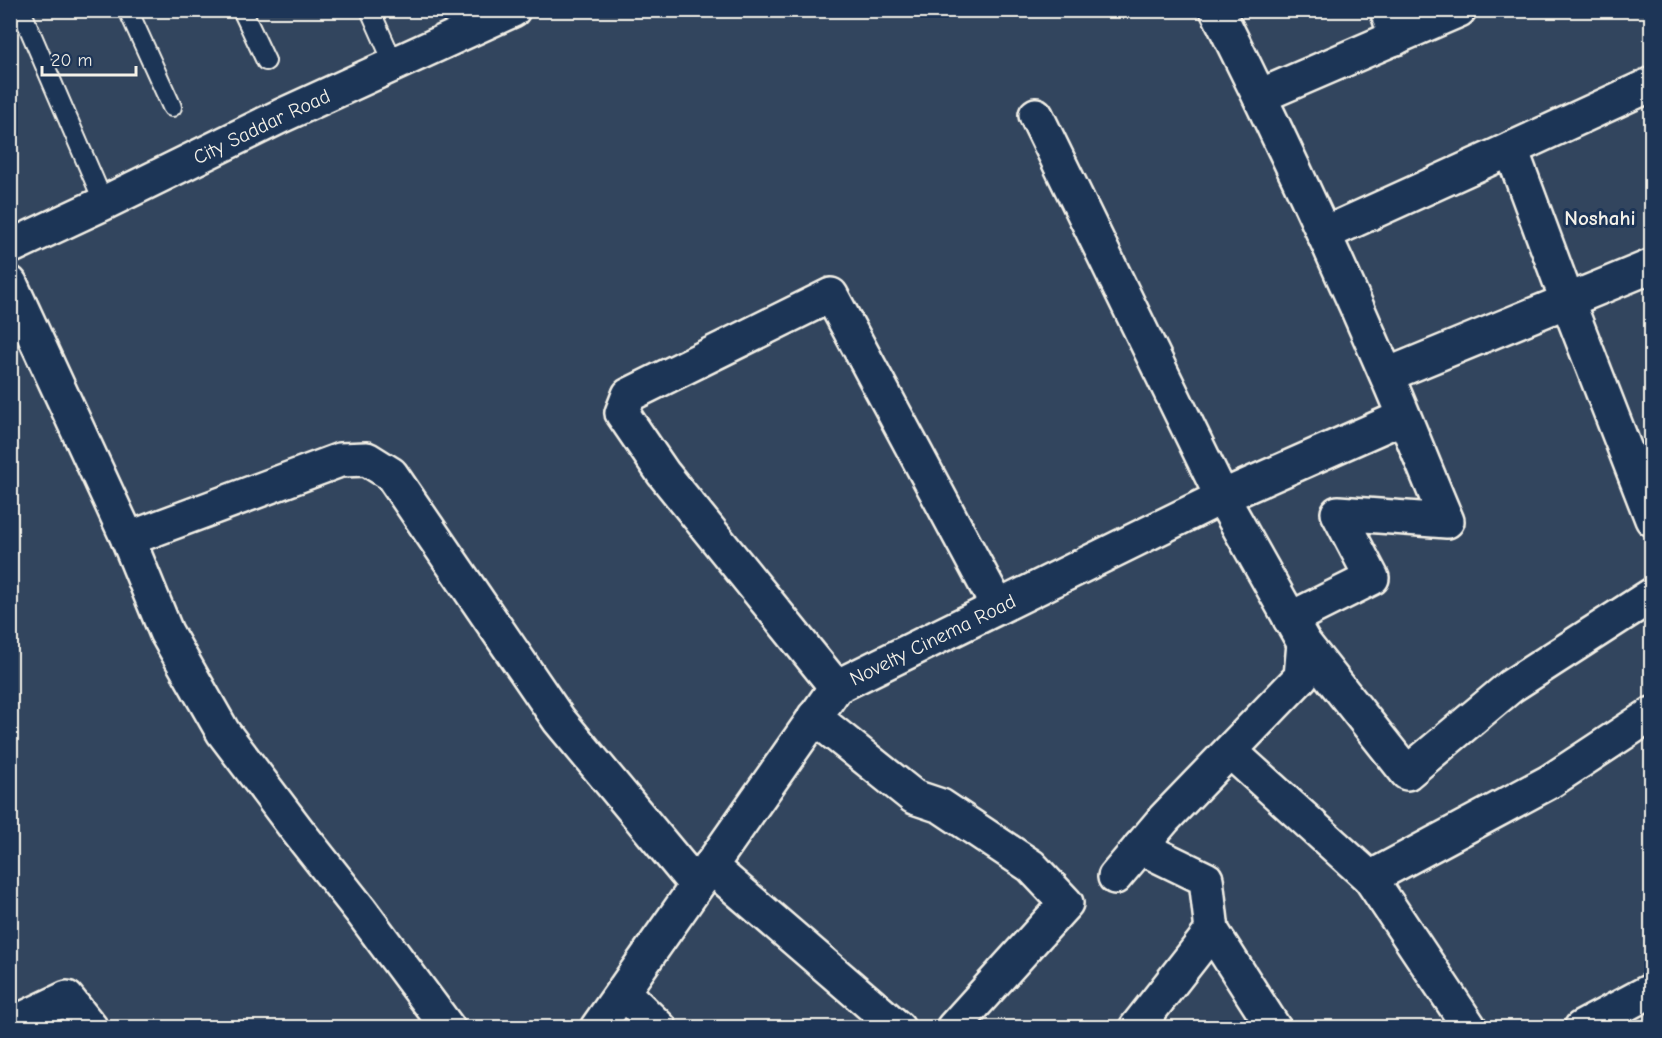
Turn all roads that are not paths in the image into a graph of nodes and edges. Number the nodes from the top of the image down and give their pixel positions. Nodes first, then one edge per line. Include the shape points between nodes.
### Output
1 (21, 10) edge
2 (128, 10) edge
3 (242, 10) edge
4 (370, 10) edge
5 (513, 10) edge
6 (1217, 10) edge
7 (1459, 10) edge
8 (476, 18) edge
9 (1392, 24) edge
10 (266, 61) dead end
11 (394, 64) junction
12 (1652, 84) edge
13 (1260, 96) junction
14 (172, 107) dead end
15 (1036, 115) dead end
16 (1511, 149) junction
17 (104, 203) junction
18 (1324, 234) junction
19 (10, 247) edge
20 (1652, 266) edge
21 (10, 283) edge
22 (1567, 300) junction
23 (1387, 375) junction
24 (1403, 417) junction
25 (1222, 497) junction
26 (1652, 519) edge
27 (128, 539) junction
28 (1652, 595) edge
29 (998, 608) junction
30 (1297, 631) junction
31 (836, 687) junction
32 (1652, 714) edge
33 (814, 717) junction
34 (1230, 751) junction
35 (1140, 847) junction
36 (703, 875) junction
37 (1115, 877) dead end
38 (1370, 878) junction
39 (1212, 931) junction
40 (1652, 990) edge
41 (622, 992) junction
42 (10, 1025) edge
43 (1582, 1027) edge
44 (92, 1028) edge
45 (448, 1028) edge
46 (597, 1028) edge
47 (660, 1028) edge
48 (898, 1028) edge
49 (953, 1028) edge
50 (1136, 1028) edge
51 (1274, 1028) edge
52 (1470, 1028) edge

1 - 17 lane
2 - 14 lane
3 - 10 lane
4 - 11 lane
5 - 8 street, City Saddar Road
6 - 13 street
7 - 9 street
8 - 11 street, City Saddar Road
9 - 13 street
11 - 17 street, City Saddar Road
12 - 16 street
13 - 18 street
15 - 25 street
16 - 18 street
16 - 22 street
17 - 19 street, City Saddar Road
18 - 23 street
20 - 22 street
21 - 27 street
22 - 23 street
22 - 26 street
23 - 24 street
24 - 25 street, Novelty Cinema Road
24 - 30 street via 1447,521 1338,513 1372,578
25 - 29 street, Novelty Cinema Road
25 - 30 street
27 - 36 street via 340,460 367,459 391,474 559,720
27 - 45 street via 166,632 223,732
28 - 30 street via 1511,686 1407,773
29 - 31 street, Novelty Cinema Road
29 - 31 street via 831,295 629,395 622,413 663,473
30 - 34 street via 1301,677
31 - 33 street, Novelty Cinema Road
32 - 38 street via 1549,782
33 - 36 street, Novelty Cinema Road
33 - 49 street via 914,797 941,806 1031,866 1066,903
34 - 35 street
34 - 38 street
35 - 37 street
35 - 39 street via 1206,879
36 - 41 street, Novelty Cinema Road
36 - 48 street
38 - 52 street
39 - 50 street
39 - 51 street
40 - 43 street
41 - 46 street, Novelty Cinema Road
41 - 47 street
42 - 44 street via 67,998

